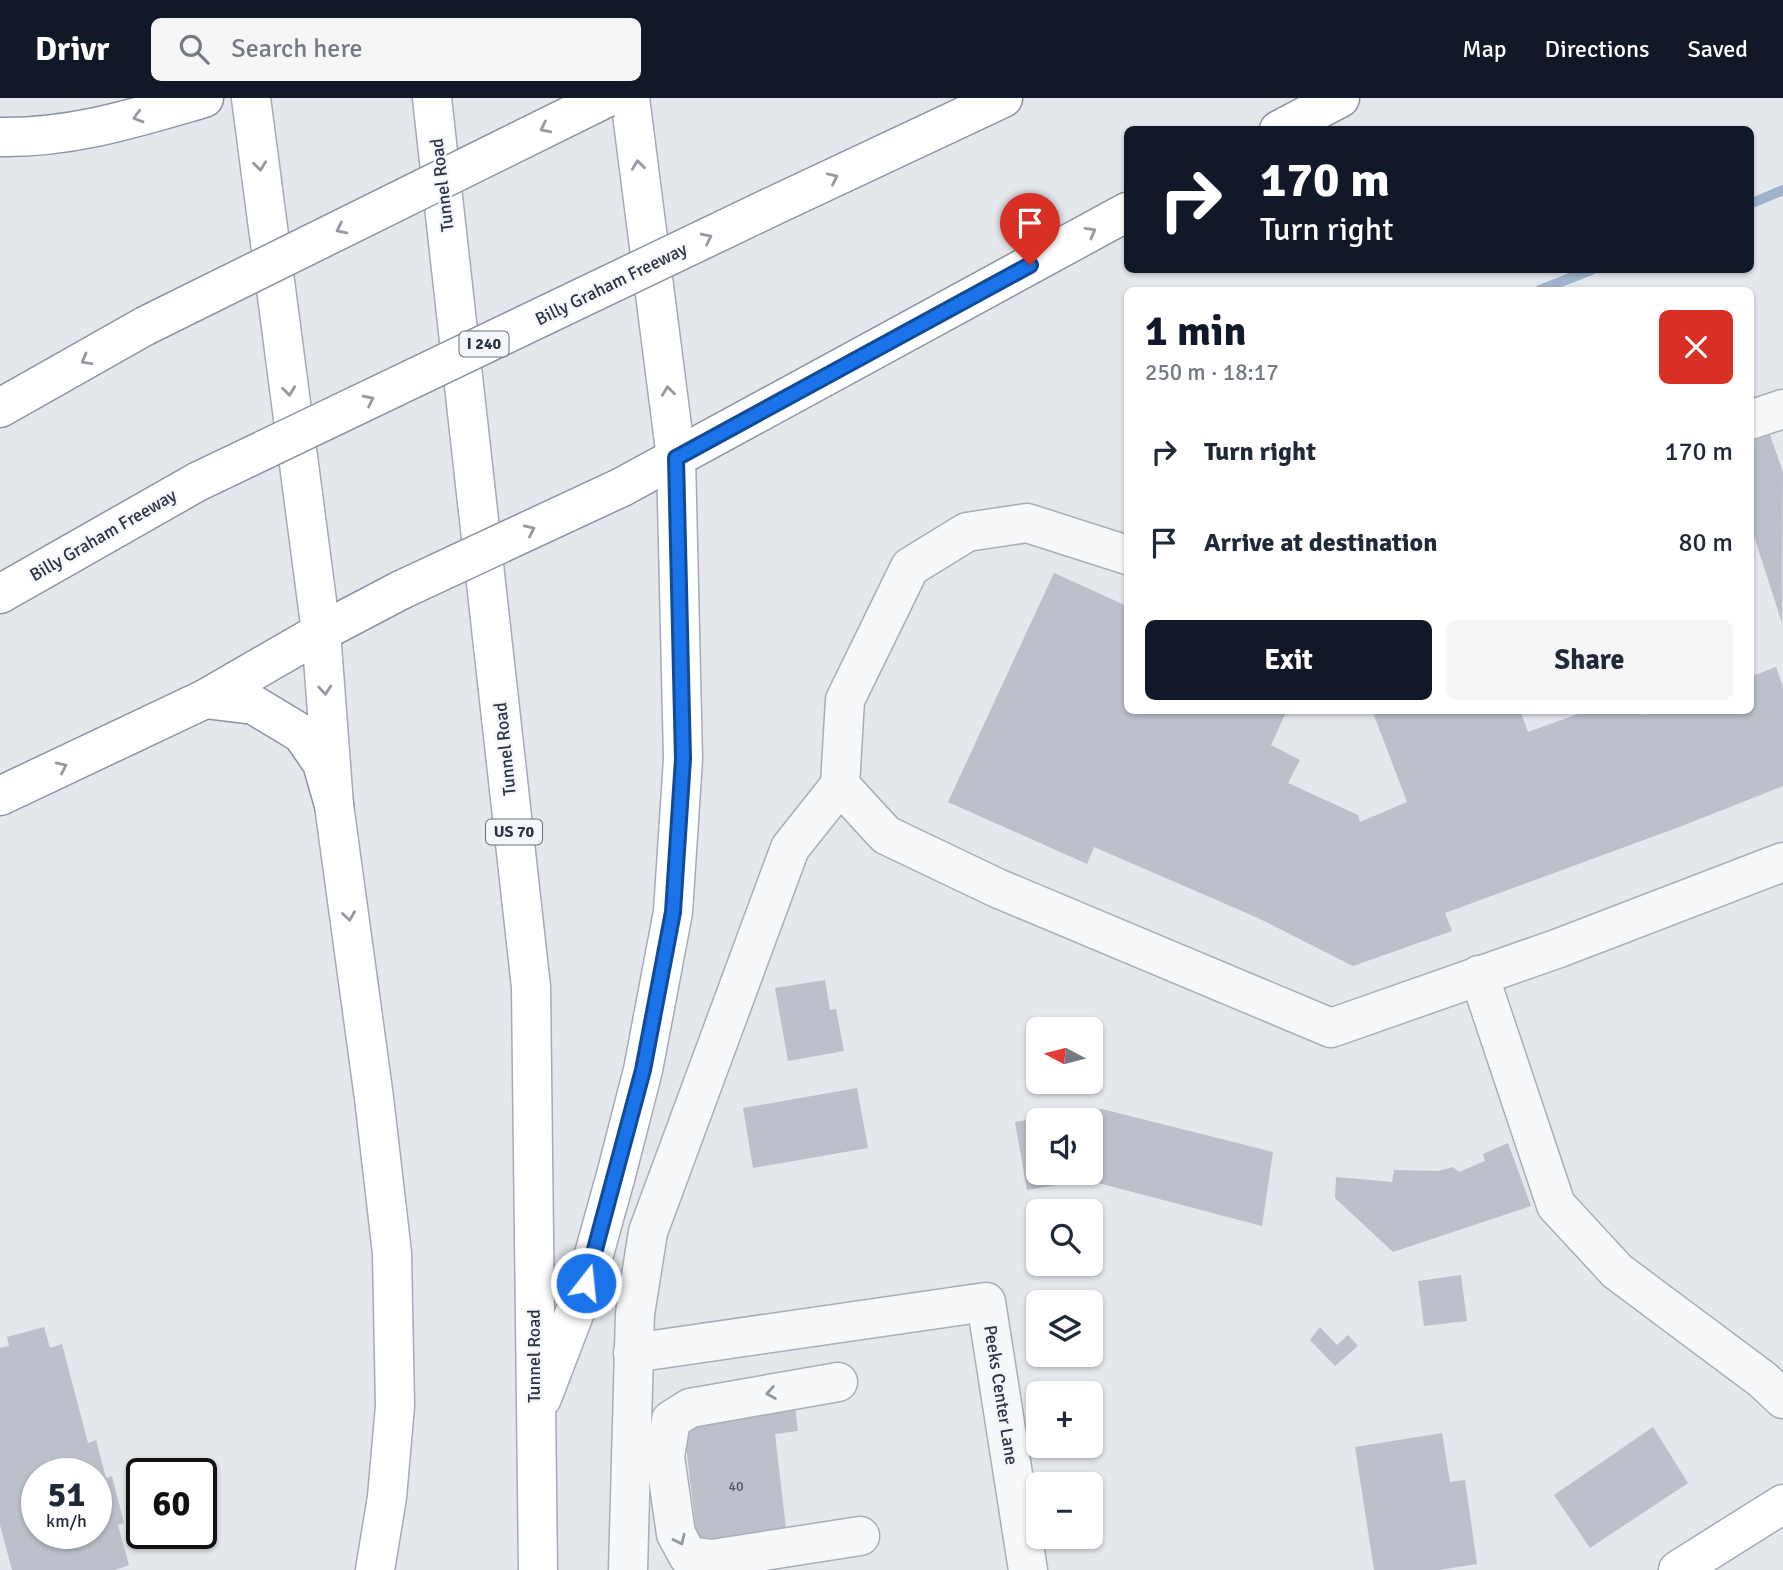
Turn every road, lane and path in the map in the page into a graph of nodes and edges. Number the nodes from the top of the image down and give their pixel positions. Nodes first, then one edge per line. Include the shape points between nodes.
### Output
1 (204, 98) edge
2 (251, 98) edge
3 (432, 98) edge
4 (606, 98) edge
5 (630, 98) edge
6 (1003, 98) edge
7 (1340, 98) edge
8 (1287, 126) edge
9 (0, 137) edge
10 (1124, 214) edge
11 (0, 408) edge
12 (1783, 409) edge
13 (1754, 419) edge
14 (676, 458) junction
15 (1124, 554) edge
16 (0, 594) edge
17 (321, 632) junction
18 (205, 699) junction
19 (840, 785) junction
20 (0, 796) edge
21 (334, 805) junction
22 (1783, 862) edge
23 (1479, 975) junction
24 (633, 1353) junction
25 (838, 1382) dead end
26 (1783, 1399) edge
27 (534, 1420) junction
28 (1783, 1504) edge
29 (860, 1536) dead end
30 (375, 1570) edge
31 (538, 1570) edge
32 (628, 1570) edge
33 (1028, 1570) edge
34 (1678, 1570) edge

1 -> 9 main road via 107,127
2 -> 17 main road
3 - 27 main road, Tunnel Road / US 70 via 531,986
4 -> 11 main road, bridge via 145,327
14 -> 5 main road
16 -> 6 main road, Billy Graham Freeway / I 240, bridge via 197,482
7 - 8 main road
14 -> 10 main road
12 - 13 lane
17 -> 14 main road, bridge
14 - 27 main road via 683,759 673,912 643,1070 616,1175 586,1283
15 - 19 lane via 1027,523 967,533 910,566 845,700
17 - 18 main road
17 -> 21 main road
20 -> 18 main road
18 - 21 main road via 254,705 302,734 322,762
19 - 23 lane via 886,835 997,888 1331,1028
19 - 24 lane via 790,848 648,1231
21 -> 30 main road via 392,1253 395,1406
22 - 23 lane
23 - 26 lane via 1556,1205 1617,1270
24 - 32 lane
24 - 33 lane, Peeks Center Lane via 986,1302
25 -> 29 lane via 690,1408 670,1420 665,1457 676,1534 688,1556 712,1559
27 - 31 main road, Tunnel Road / US 70
28 - 34 main road

